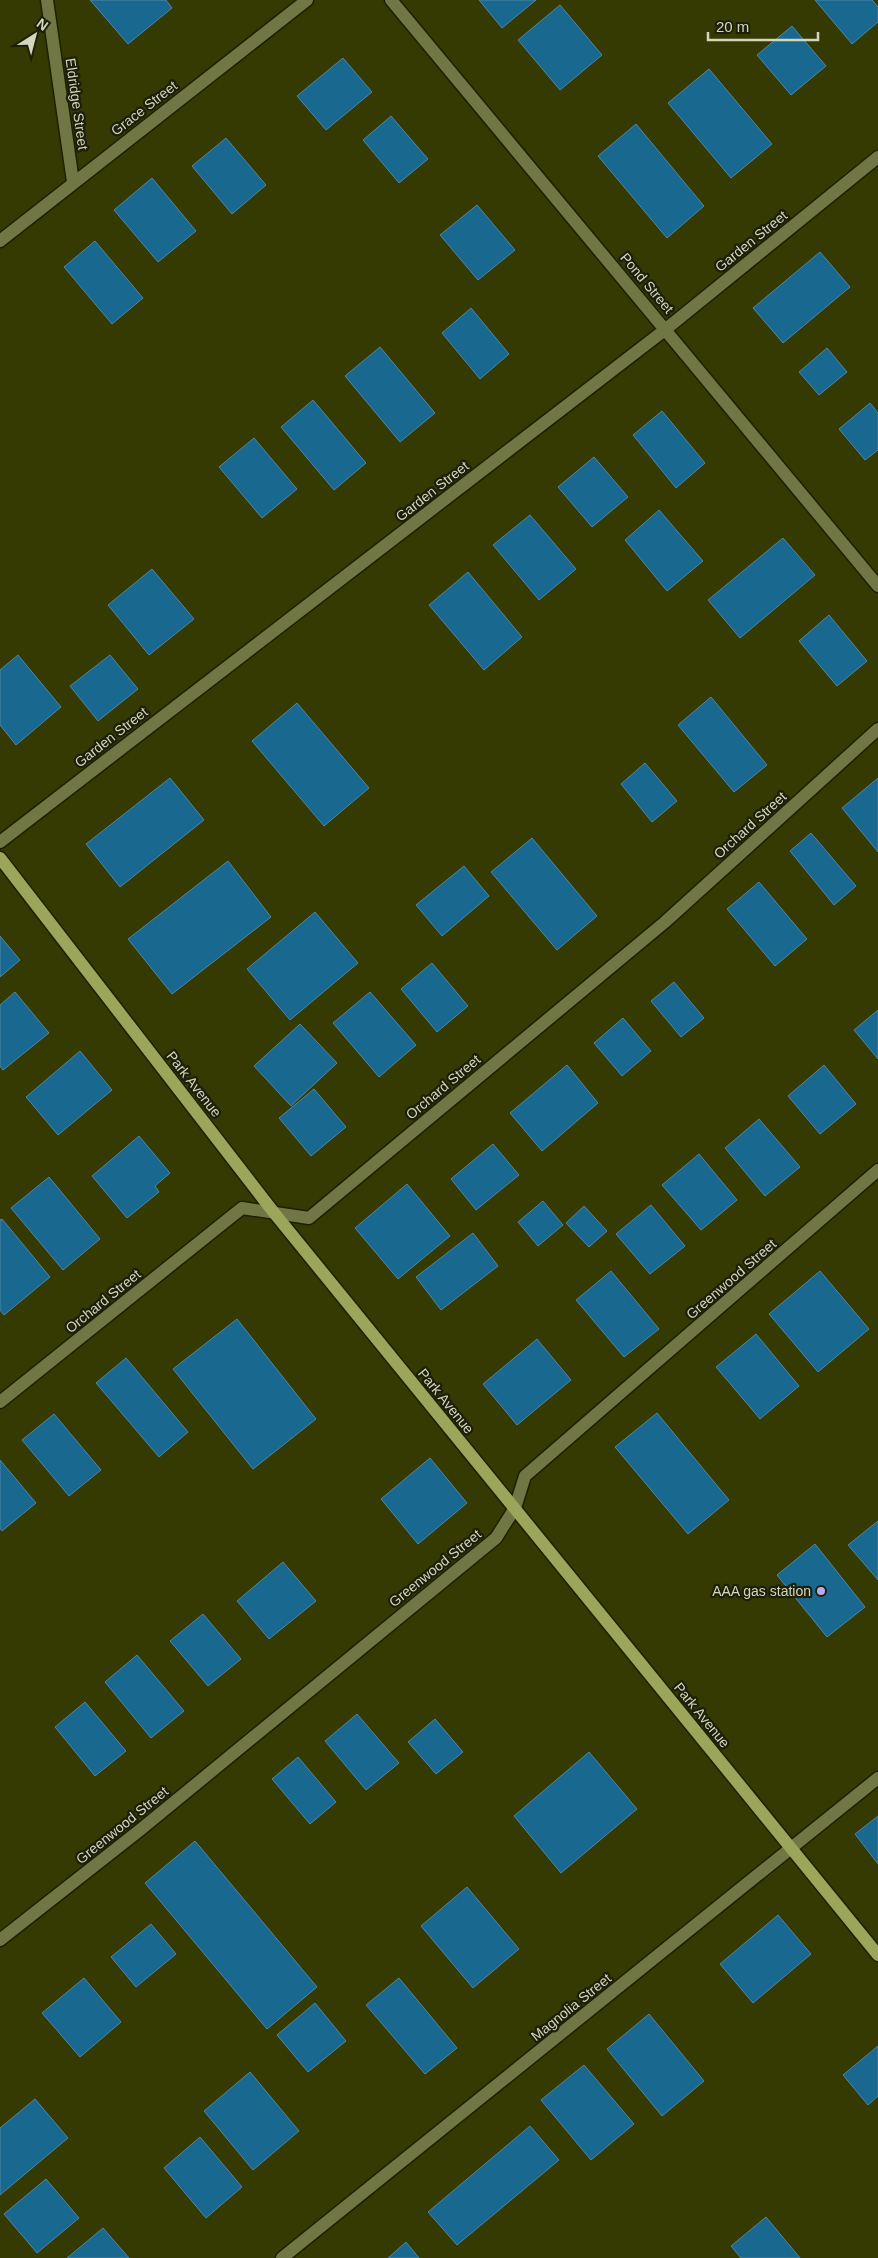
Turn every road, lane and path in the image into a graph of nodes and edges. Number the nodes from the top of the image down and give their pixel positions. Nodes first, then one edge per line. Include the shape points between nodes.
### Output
1 (47, 0) edge
2 (307, 0) edge
3 (391, 0) edge
4 (878, 157) edge
5 (73, 182) junction
6 (0, 241) edge
7 (666, 329) junction
8 (878, 586) edge
9 (878, 729) edge
10 (0, 842) edge
11 (0, 858) edge
12 (878, 1170) edge
13 (275, 1214) junction
14 (0, 1402) edge
15 (515, 1508) junction
16 (878, 1778) edge
17 (791, 1848) junction
18 (0, 1940) edge
19 (878, 1955) edge
20 (282, 2258) edge

1 - 5 street, Eldridge Street
2 - 5 street, Grace Street
3 - 7 street, Pond Street
4 - 7 street, Garden Street
5 - 6 street, Grace Street
7 - 8 street, Pond Street
7 - 10 street, Garden Street
9 - 13 street, Orchard Street via 665,922 309,1218
11 - 13 main road, Park Avenue
12 - 15 street, Greenwood Street via 525,1476
13 - 14 street, Orchard Street via 242,1208
13 - 15 main road, Park Avenue
15 - 17 main road, Park Avenue
15 - 18 street, Greenwood Street via 496,1538 140,1830
16 - 17 street, Magnolia Street
17 - 19 main road, Park Avenue
17 - 20 street, Magnolia Street

